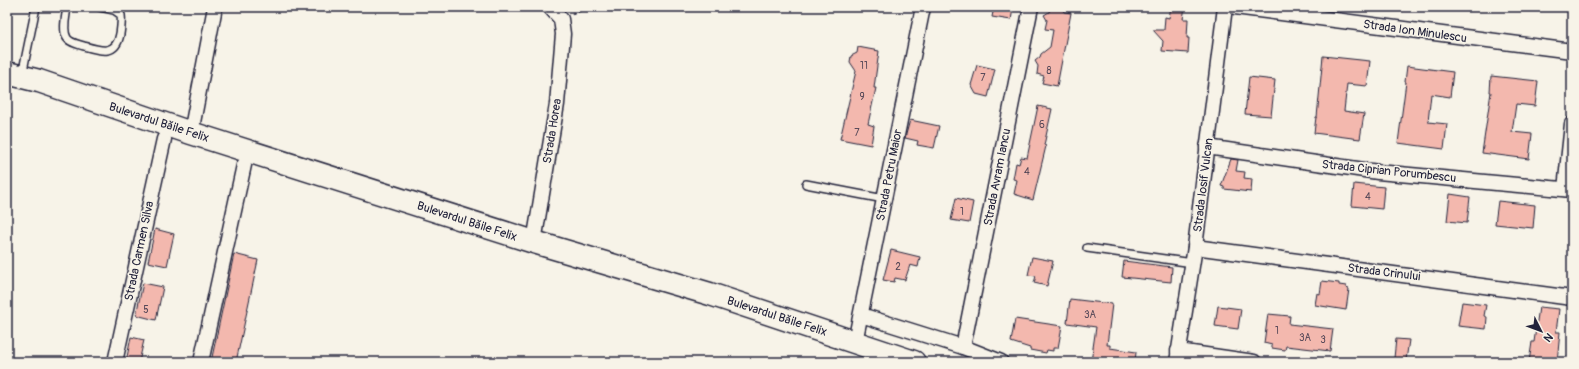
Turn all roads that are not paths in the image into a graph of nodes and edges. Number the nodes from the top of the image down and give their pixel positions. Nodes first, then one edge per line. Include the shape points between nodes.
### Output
1 (36, 7) edge
2 (67, 7) edge
3 (100, 7) edge
4 (215, 7) edge
5 (550, 7) edge
6 (923, 7) edge
7 (1031, 7) edge
8 (1225, 7) edge
9 (1235, 7) edge
10 (1572, 51) edge
11 (12, 78) edge
12 (1572, 124) edge
13 (191, 133) junction
14 (164, 139) junction
15 (1207, 147) junction
16 (244, 165) junction
17 (806, 184) dead end
18 (1569, 189) edge
19 (884, 199) junction
20 (534, 242) junction
21 (1195, 247) junction
22 (1087, 248) dead end
23 (1193, 262) junction
24 (1572, 298) edge
25 (861, 315) junction
26 (855, 342) junction
27 (963, 348) junction
28 (1178, 357) edge
29 (115, 362) edge
30 (201, 362) edge
31 (869, 362) edge
32 (914, 362) edge
33 (1001, 362) edge
34 (1254, 362) edge

1 - 11 lane
2 - 3 lane via 67,38 73,43 108,50 115,48 118,42 121,15 114,10
4 - 13 street
5 - 20 street, Strada Horea via 561,19 563,34 557,104
6 - 19 street, Strada Petru Maior
7 - 27 street, Strada Avram Iancu
8 - 15 street, Strada Iosif Vulcan
9 - 10 street, Strada Ion Minulescu
11 - 13 main road, Bulevardul Băile Felix
11 - 14 main road, Bulevardul Băile Felix via 33,95
12 - 18 street
13 - 20 main road, Bulevardul Băile Felix
14 - 16 main road, Bulevardul Băile Felix
14 - 29 street, Strada Carmen Silva
15 - 18 street, Strada Ciprian Porumbescu via 1378,172
15 - 21 street, Strada Iosif Vulcan
16 - 30 street
16 - 31 main road, Bulevardul Băile Felix via 505,248 698,305
17 - 19 lane
19 - 25 street, Strada Petru Maior
20 - 26 main road, Bulevardul Băile Felix via 710,294
21 - 23 street, Strada Iosif Vulcan
21 - 24 street, Strada Crinului
22 - 23 lane
23 - 28 street, Strada Iosif Vulcan
25 - 26 street, Strada Petru Maior
25 - 27 street
26 - 32 main road, Bulevardul Băile Felix
27 - 33 street
28 - 34 street

